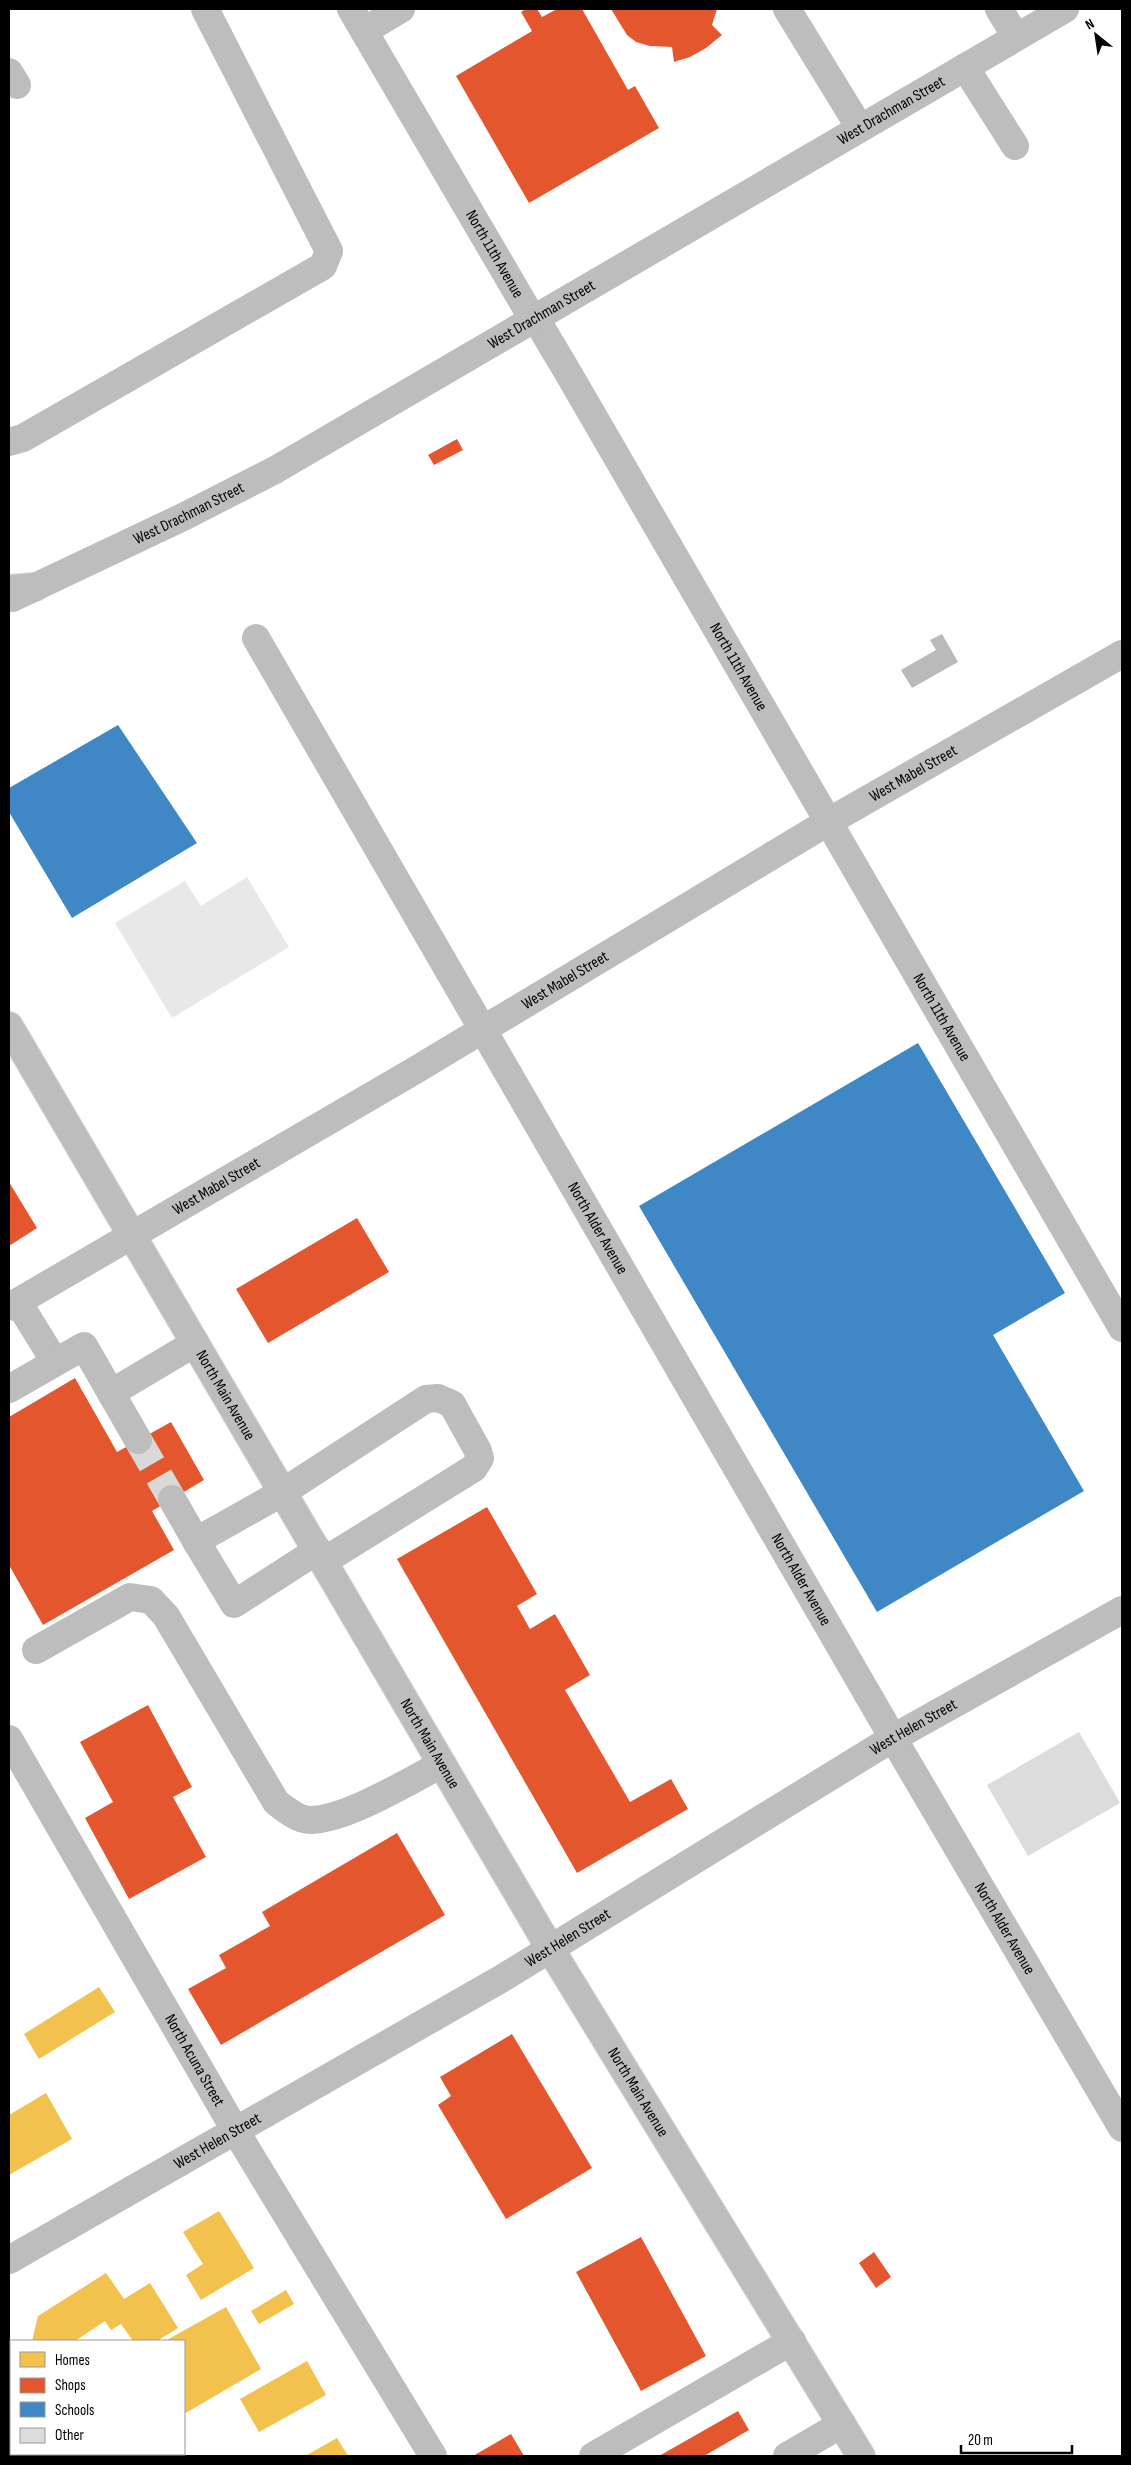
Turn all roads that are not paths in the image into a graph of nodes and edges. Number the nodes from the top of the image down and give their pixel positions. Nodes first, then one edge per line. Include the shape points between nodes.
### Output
1 (401, 9) edge
2 (787, 9) edge
3 (998, 9) edge
4 (1065, 9) edge
5 (212, 11) edge
6 (357, 20) edge
7 (1016, 37) junction
8 (965, 67) junction
9 (860, 128) junction
10 (1015, 146) dead end
11 (536, 318) junction
12 (9, 442) edge
13 (35, 587) junction
14 (9, 589) edge
15 (9, 600) edge
16 (256, 638) dead end
17 (1122, 654) edge
18 (828, 822) junction
19 (9, 1026) edge
20 (484, 1028) junction
21 (132, 1236) junction
22 (13, 1305) edge
23 (1122, 1328) edge
24 (195, 1343) junction
25 (56, 1362) junction
26 (9, 1389) edge
27 (111, 1393) junction
28 (138, 1440) tunnel mouth
29 (283, 1492) junction
30 (172, 1499) tunnel mouth
31 (196, 1541) junction
32 (321, 1556) junction
33 (1122, 1610) edge
34 (36, 1650) dead end
35 (894, 1738) junction
36 (9, 1739) edge
37 (442, 1764) junction
38 (551, 1950) junction
39 (1122, 2128) edge
40 (235, 2130) junction
41 (9, 2260) edge
42 (792, 2341) junction
43 (842, 2424) junction
44 (433, 2456) edge
45 (593, 2456) edge
46 (787, 2456) edge
47 (861, 2456) edge

1 - 6 street
2 - 9 street
3 - 7 street
4 - 7 street, West Drachman Street
5 - 12 street via 329,251 323,266 23,438
6 - 11 street, North 11th Avenue via 528,311
7 - 8 street, West Drachman Street
8 - 9 street, West Drachman Street
8 - 10 street
9 - 11 street, West Drachman Street
11 - 13 street, West Drachman Street via 275,470
11 - 18 street, North 11th Avenue
13 - 14 street
13 - 15 street, West Drachman Street
16 - 20 street, North Alder Avenue
17 - 18 street, West Mabel Street
18 - 20 street, West Mabel Street
18 - 23 street, North 11th Avenue
19 - 21 street, North Main Avenue
20 - 21 street, West Mabel Street
20 - 35 street, North Alder Avenue
21 - 22 street, West Mabel Street
21 - 24 street, North Main Avenue
22 - 25 street
24 - 27 street
24 - 29 street, North Main Avenue
25 - 26 street
25 - 27 street via 84,1346
27 - 28 street
29 - 31 street
29 - 32 street, North Main Avenue
29 - 32 street via 426,1398 438,1398 452,1404 478,1451 480,1458 474,1468
30 - 31 street
31 - 32 street via 234,1604
32 - 37 street, North Main Avenue
33 - 35 street, West Helen Street
34 - 37 street via 130,1597 151,1600 166,1616 276,1802 289,1812 309,1820 338,1814
35 - 38 street, West Helen Street
35 - 39 street, North Alder Avenue
36 - 40 street, North Acuna Street
37 - 38 street, North Main Avenue
38 - 40 street, West Helen Street
38 - 42 street, North Main Avenue
40 - 41 street, West Helen Street
40 - 44 street, North Acuna Street
42 - 43 street, North Main Avenue
42 - 45 street
43 - 46 street
43 - 47 street, North Main Avenue

